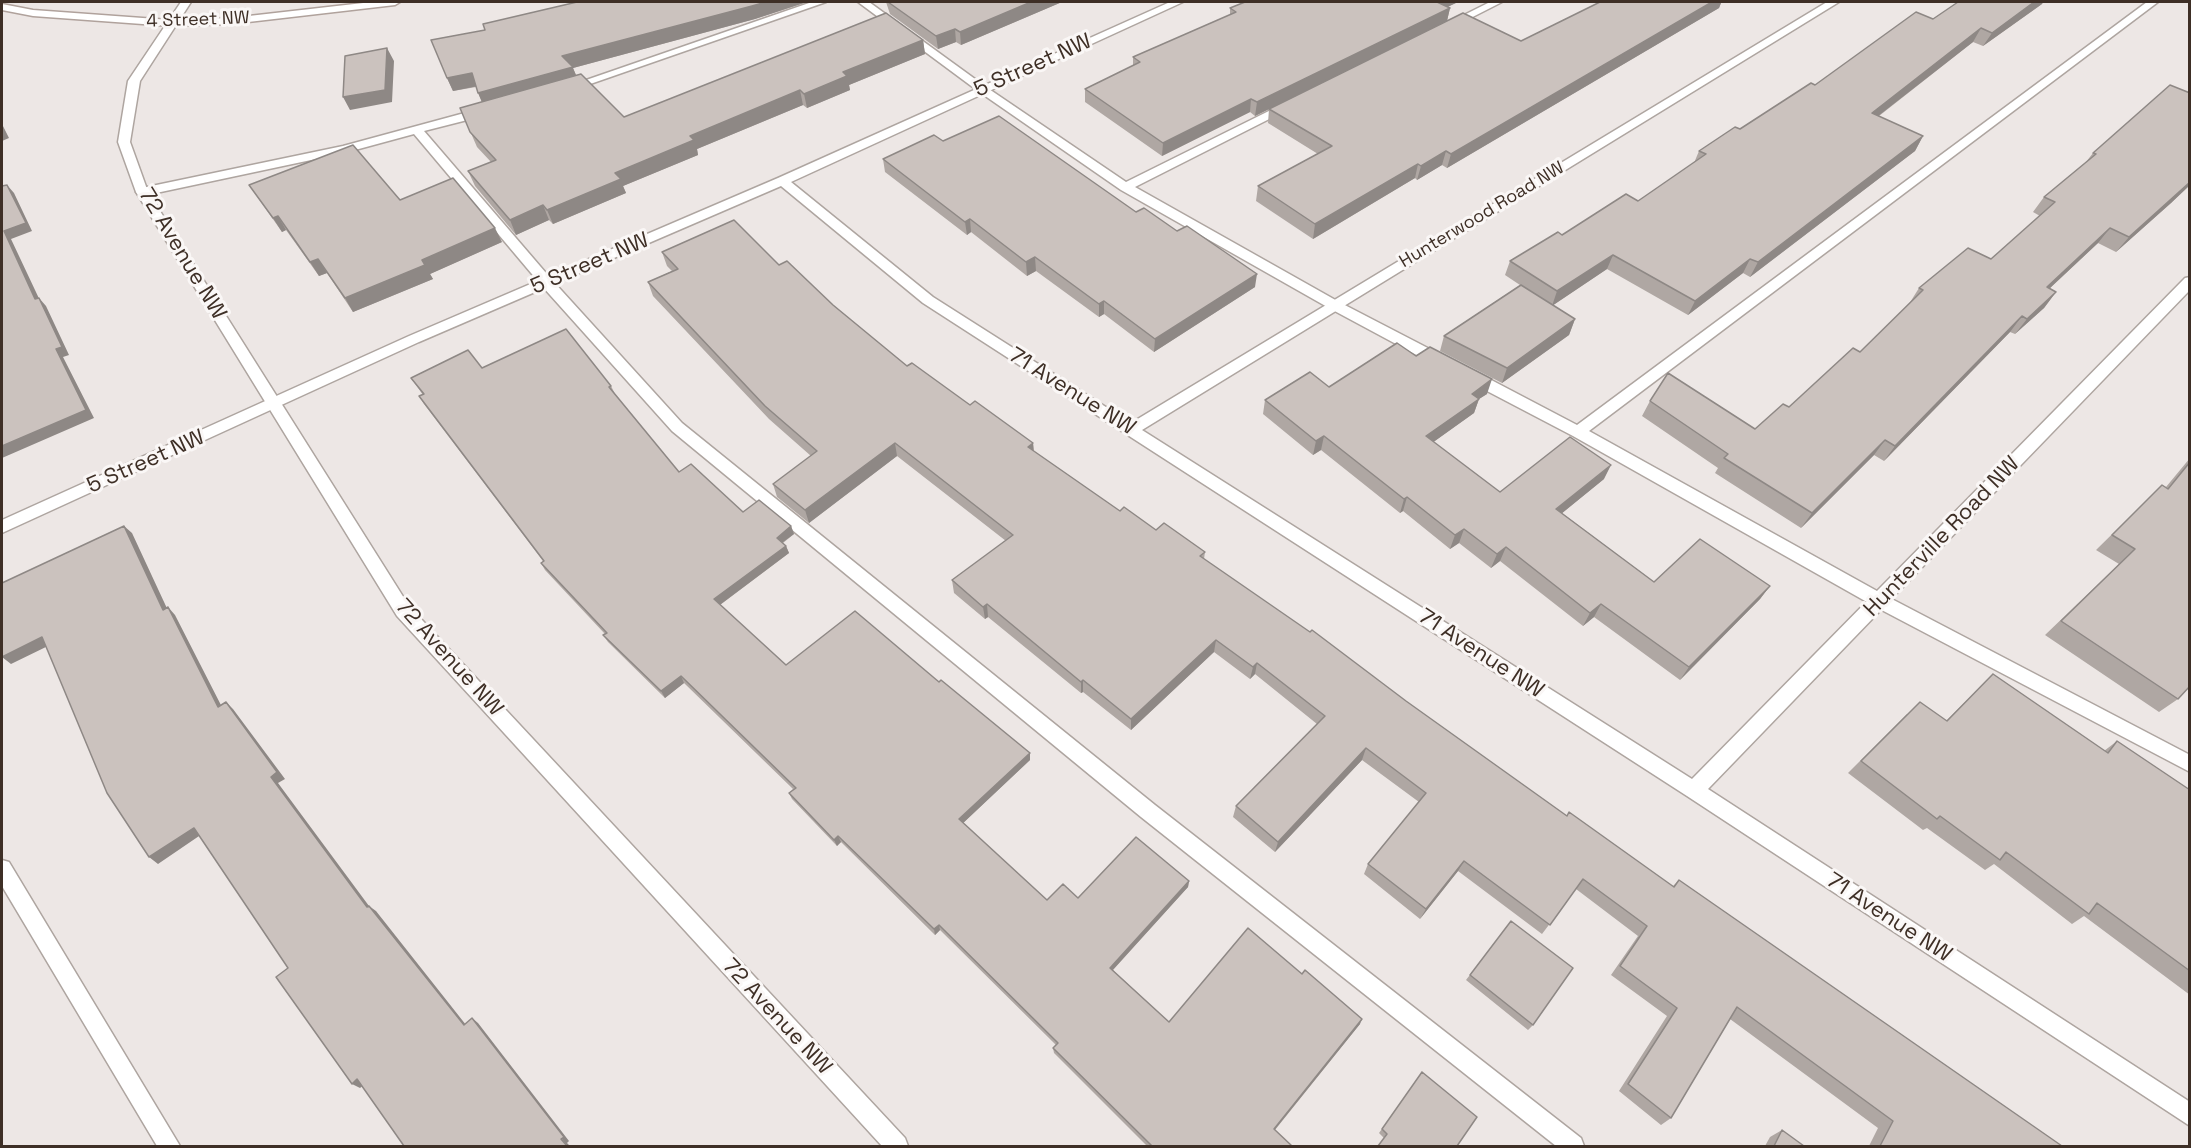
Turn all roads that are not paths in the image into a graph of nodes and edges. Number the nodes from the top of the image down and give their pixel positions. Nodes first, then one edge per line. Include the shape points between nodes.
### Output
1 (186, 2) edge
2 (395, 2) edge
3 (820, 2) edge
4 (863, 2) edge
5 (1178, 2) edge
6 (1497, 2) edge
7 (1834, 2) edge
8 (2153, 2) edge
9 (2, 7) edge
10 (170, 23) junction
11 (1433, 33) edge
12 (982, 89) junction
13 (557, 93) edge
14 (1305, 97) edge
15 (492, 110) edge
16 (417, 130) junction
17 (782, 181) junction
18 (1125, 187) junction
19 (142, 192) junction
20 (2190, 281) edge
21 (547, 283) junction
22 (1334, 305) junction
23 (274, 405) junction
24 (1132, 429) junction
25 (1578, 432) junction
26 (2, 527) edge
27 (1880, 601) junction
28 (2190, 764) edge
29 (1694, 790) junction
30 (2, 869) edge
31 (2190, 1115) edge
32 (169, 1146) edge
33 (897, 1146) edge
34 (1573, 1146) edge

1 - 10 street, 72 Avenue NW
2 - 10 street, 4 Street NW via 231,21
3 - 13 street
4 - 12 street
5 - 12 street, 5 Street NW
6 - 11 street
7 - 22 street, Hunterwood Road NW
8 - 25 street
9 - 10 street, 4 Street NW via 33,14
10 - 19 street, 72 Avenue NW via 134,81 125,132 124,142
12 - 17 street, 5 Street NW
12 - 18 street
14 - 18 street
15 - 16 street
16 - 19 street
16 - 21 street
17 - 21 street, 5 Street NW
17 - 24 street, 71 Avenue NW via 928,300
18 - 22 street
19 - 23 street, 72 Avenue NW
20 - 27 street, Hunterville Road NW
21 - 23 street, 5 Street NW via 414,339
21 - 34 street via 677,427 1148,811
22 - 24 street, Hunterwood Road NW
22 - 25 street
23 - 26 street, 5 Street NW
23 - 33 street, 72 Avenue NW via 403,611
24 - 29 street, 71 Avenue NW
25 - 27 street
27 - 28 street
27 - 29 street, Hunterville Road NW
29 - 31 street, 71 Avenue NW
30 - 32 street

